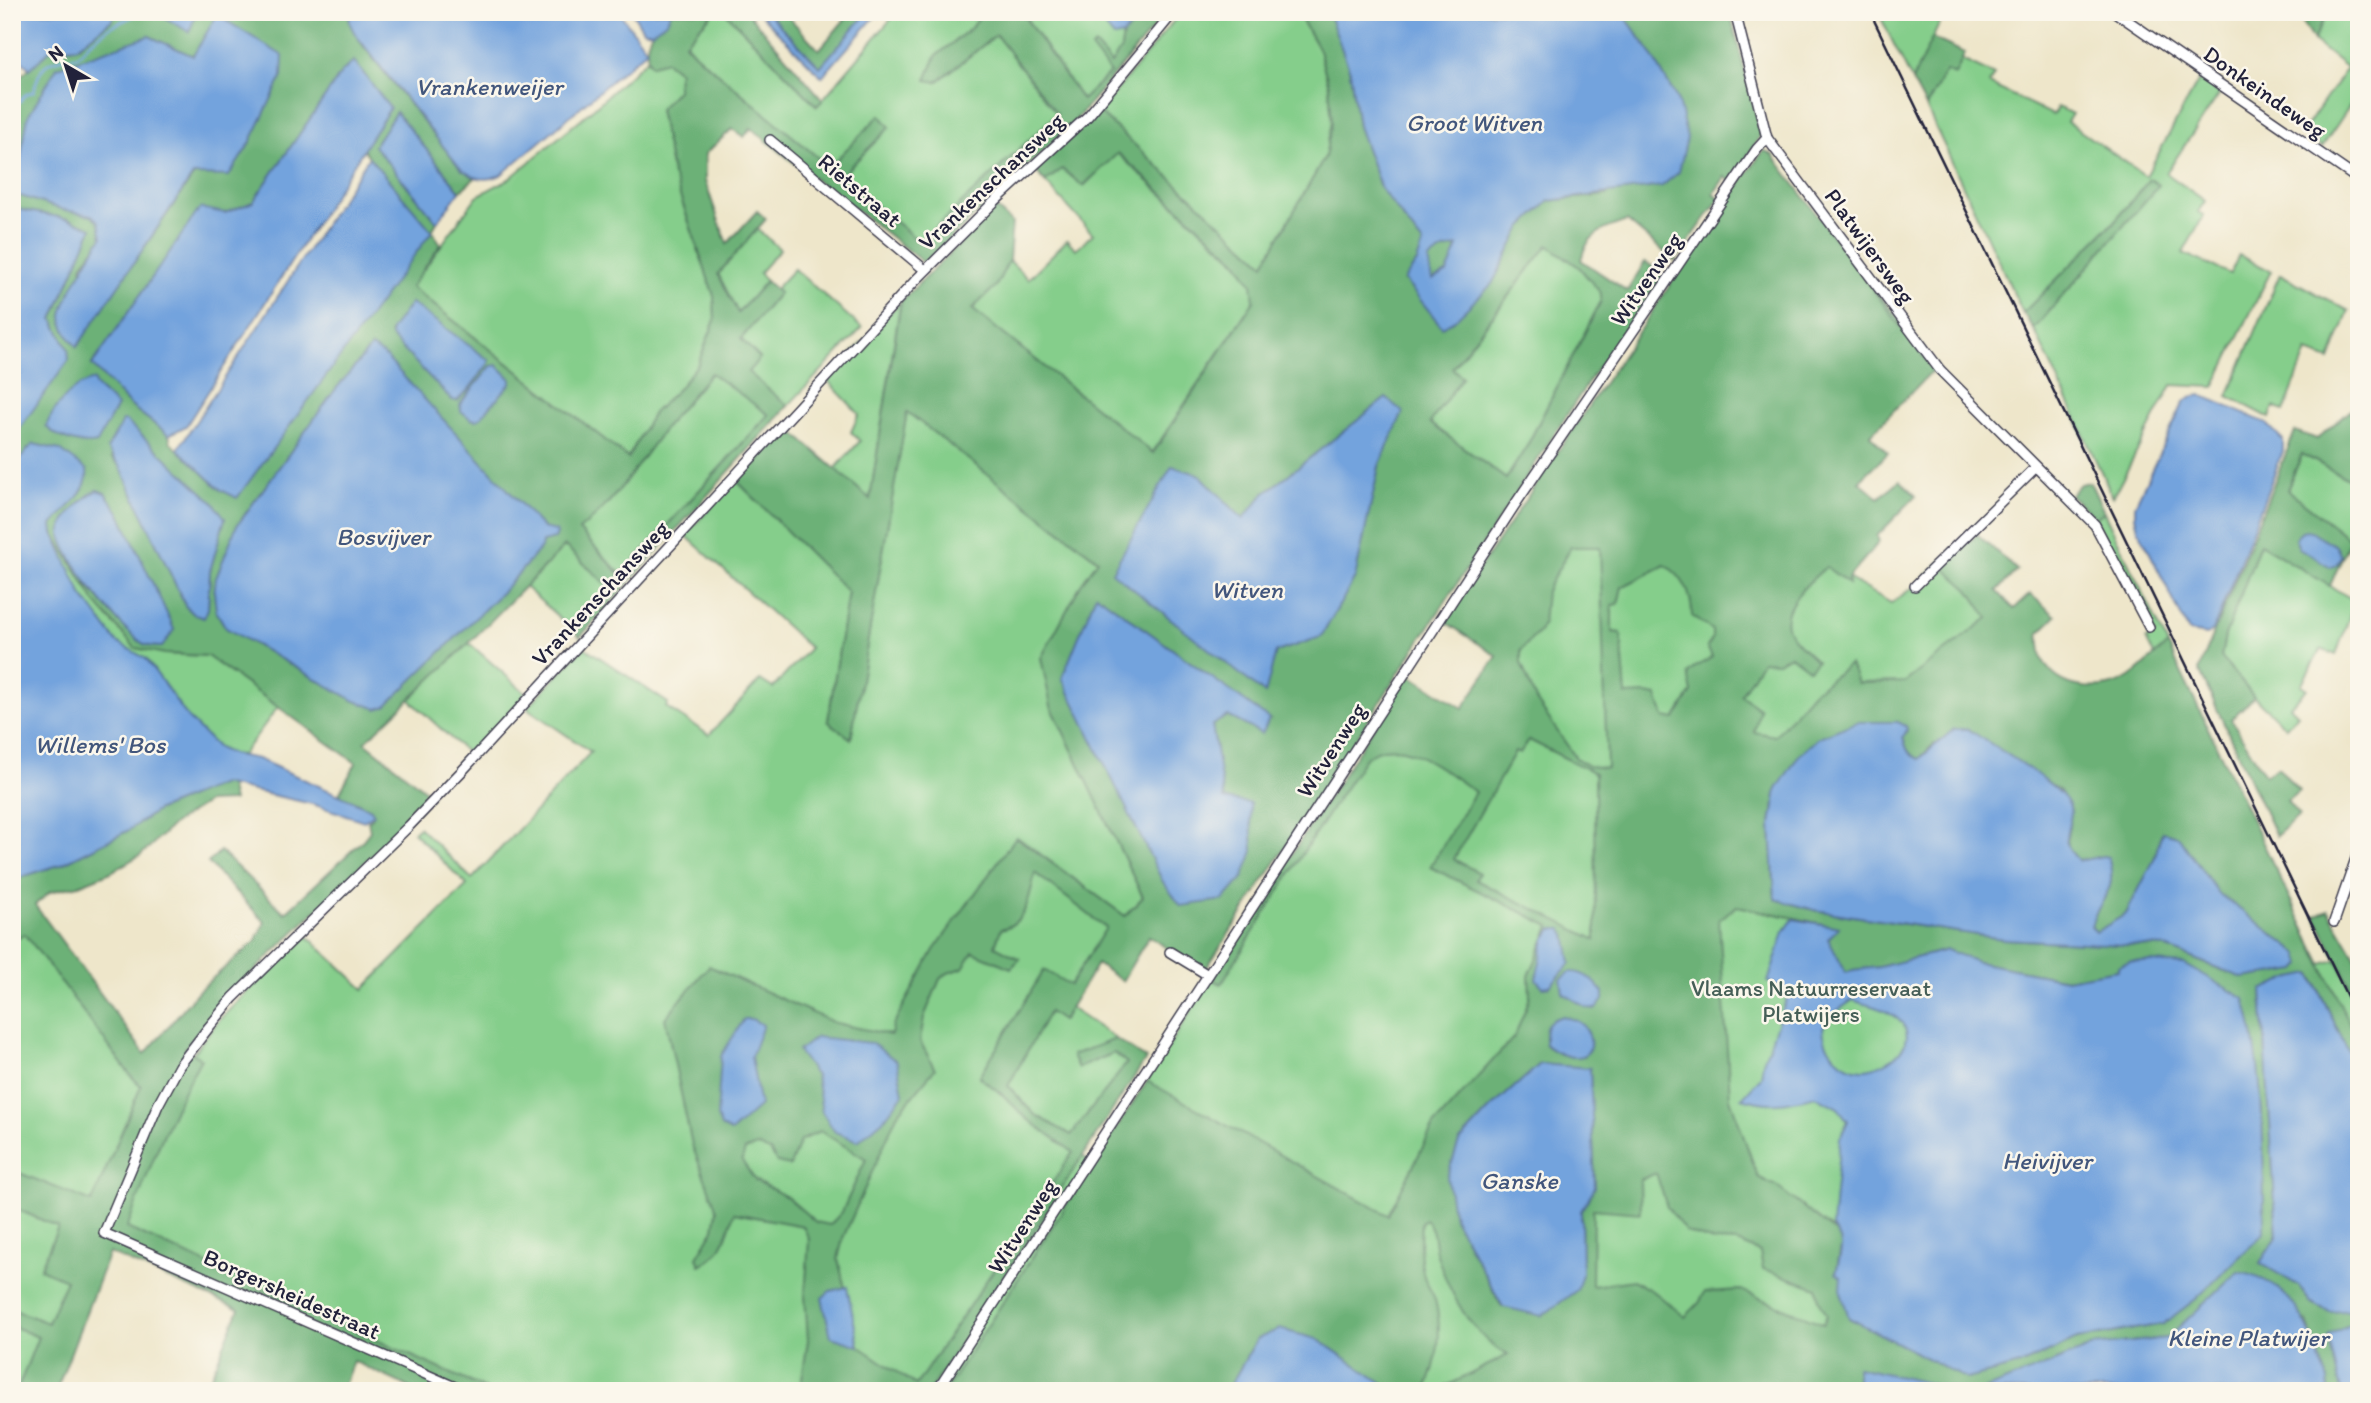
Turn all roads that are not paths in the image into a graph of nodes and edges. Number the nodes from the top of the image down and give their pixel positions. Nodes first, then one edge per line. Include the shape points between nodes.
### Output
1 (1174, 12) edge
2 (1735, 12) edge
3 (2115, 12) edge
4 (1767, 138) junction
5 (770, 140) dead end
6 (2359, 180) edge
7 (925, 270) junction
8 (2036, 467) junction
9 (1915, 586) dead end
10 (2149, 628) dead end
11 (2359, 850) edge
12 (2334, 922) dead end
13 (1170, 952) dead end
14 (1208, 975) junction
15 (104, 1233) joint
16 (464, 1391) edge
17 (937, 1391) edge

1 - 7 street, Vrankenschansweg via 1088,116
2 - 4 street, Platwijersweg
3 - 6 street, Donkeindeweg
4 - 8 street, Platwijersweg via 1940,370
4 - 14 street, Witvenweg via 1514,506
5 - 7 street, Rietstraat
7 - 15 street, Vrankenschansweg via 462,771 233,998 179,1066
8 - 9 street
8 - 10 street, Platwijersweg via 2095,525
11 - 12 street
13 - 14 street
14 - 17 street, Witvenweg
15 - 16 street, Borgersheidestraat

